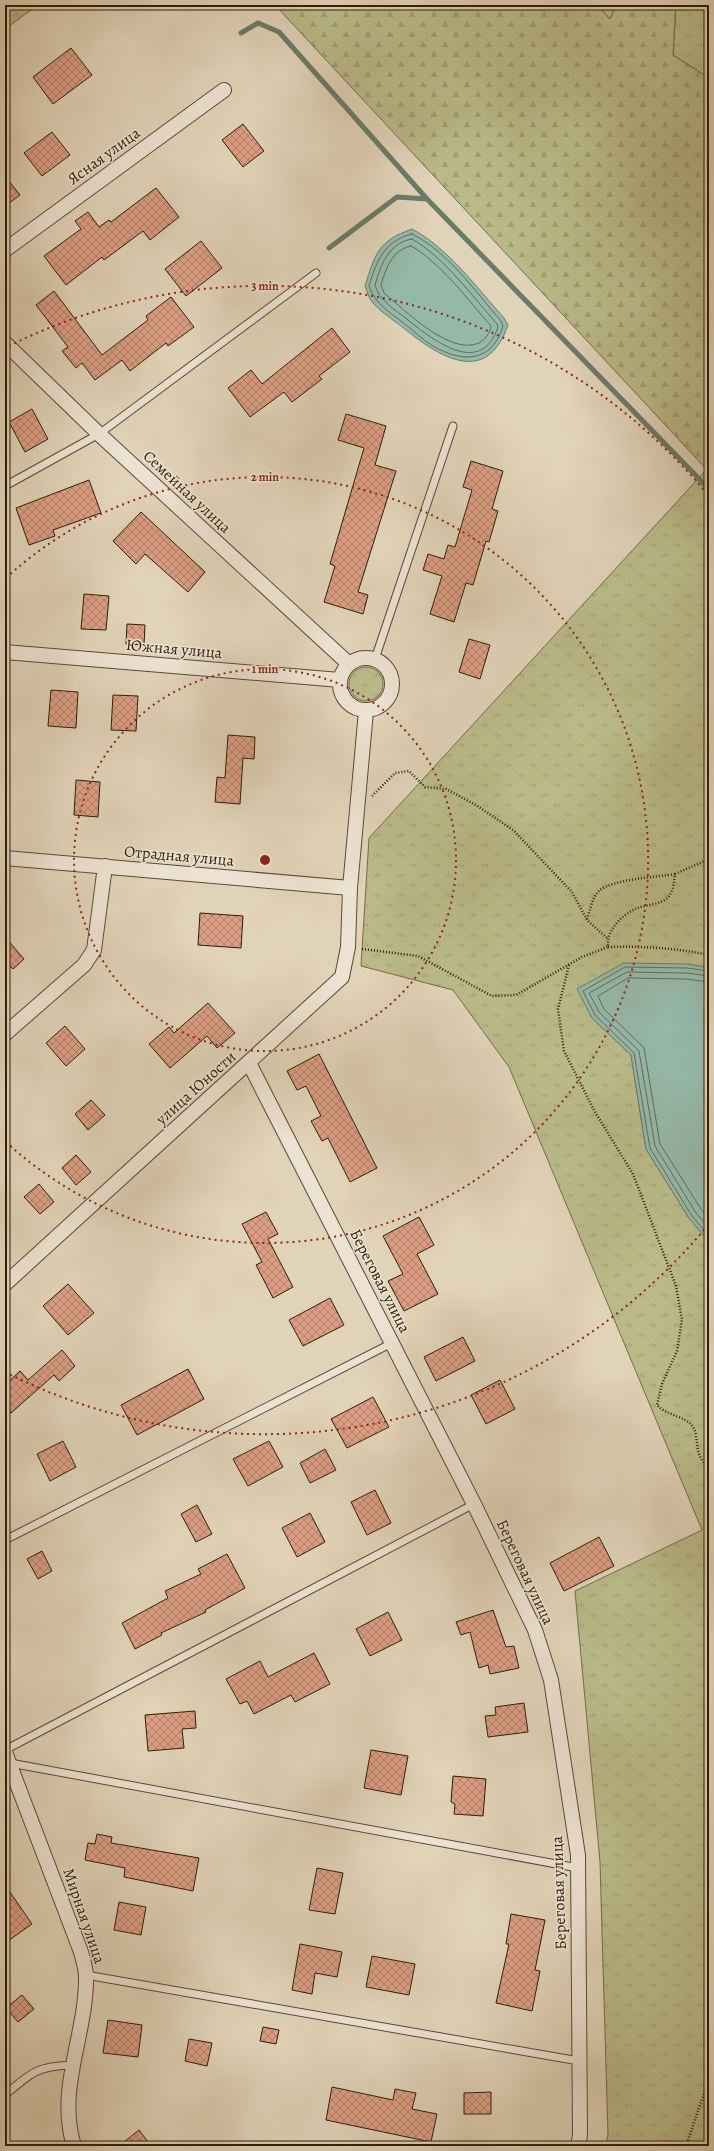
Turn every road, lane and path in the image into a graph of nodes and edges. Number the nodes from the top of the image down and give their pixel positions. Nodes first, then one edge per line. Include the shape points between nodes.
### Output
1 (224, 90) dead end
2 (5, 250) edge
3 (316, 273) dead end
4 (5, 343) edge
5 (453, 426) dead end
6 (99, 434) junction
7 (5, 486) edge
8 (5, 652) edge
9 (375, 659) junction
10 (349, 664) junction
11 (340, 680) junction
12 (366, 711) junction
13 (358, 802) junction
14 (5, 858) edge
15 (709, 859) edge
16 (105, 866) junction
17 (675, 874) junction
18 (350, 888) junction
19 (587, 920) junction
20 (607, 938) junction
21 (348, 947) junction
22 (608, 947) junction
23 (709, 955) edge
24 (569, 965) junction
25 (5, 1034) edge
26 (249, 1063) junction
27 (5, 1284) edge
28 (392, 1343) junction
29 (709, 1467) edge
30 (474, 1504) junction
31 (5, 1540) edge
32 (7, 1755) edge
33 (578, 1868) junction
34 (86, 1975) junction
35 (579, 2061) junction
36 (73, 2065) junction
37 (709, 2079) edge
38 (5, 2095) edge
39 (74, 2146) edge
40 (578, 2146) edge
41 (686, 2146) edge

1 - 2 street, Ясная улица
3 - 6 lane
4 - 6 street, Семейная улица
5 - 9 lane
6 - 7 lane
6 - 10 street, Семейная улица
8 - 11 street, Южная улица
9 - 10 street via 357,660
9 - 12 street via 388,669 393,685 391,693 381,706
10 - 11 street
11 - 12 street via 343,697 357,709
12 - 13 street, улица Юности
13 - 18 street, улица Юности
13 - 19 path via 374,795 395,773 409,771 425,787 446,789 476,805 513,830 572,892
14 - 16 street, Отрадная улица
15 - 17 path
16 - 18 street, Отрадная улица
16 - 25 street via 94,950 84,965
17 - 19 path via 624,881 600,891 591,906
17 - 20 path via 673,888 666,899 634,910 613,926
18 - 21 street, улица Юности
19 - 20 path
20 - 22 path
21 - 24 path via 418,956 492,996 516,995
21 - 26 street, улица Юности via 342,977
22 - 23 path via 640,946
22 - 24 path
24 - 29 path via 558,1009 564,1051 594,1112 633,1174 676,1286 682,1320 677,1351 662,1384 657,1405 671,1415 688,1421 694,1428 696,1449
26 - 27 street, улица Юности
26 - 28 street, Береговая улица
28 - 30 street, Береговая улица
28 - 31 lane
30 - 32 lane
30 - 33 street, Береговая улица via 535,1630 551,1680
32 - 33 lane
32 - 34 street, Мирная улица via 81,1952
33 - 35 street, Береговая улица
34 - 35 lane
34 - 36 street, Мирная улица via 85,1996
35 - 40 street, Береговая улица
36 - 38 lane via 40,2068
36 - 39 street, Мирная улица via 67,2102
37 - 41 path

